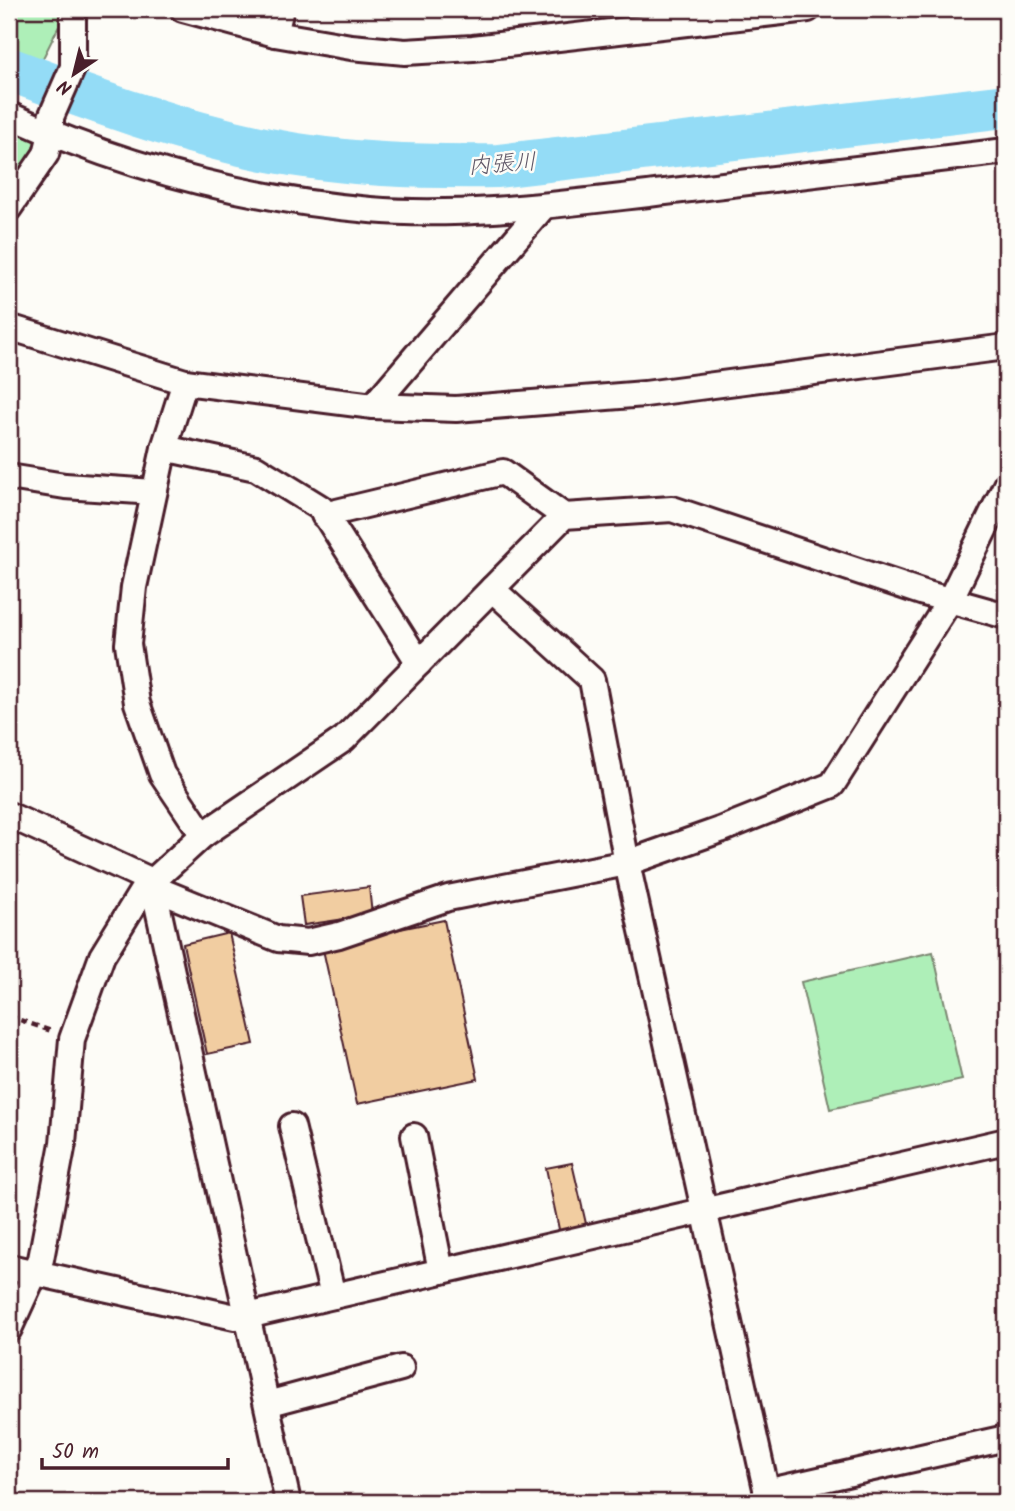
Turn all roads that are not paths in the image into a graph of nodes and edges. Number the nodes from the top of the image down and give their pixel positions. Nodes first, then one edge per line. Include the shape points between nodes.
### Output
1 (72, 9) edge
2 (183, 9) edge
3 (281, 9) edge
4 (808, 9) edge
5 (275, 34) junction
6 (9, 115) edge
7 (51, 126) junction
8 (1006, 150) edge
9 (544, 206) junction
10 (9, 208) edge
11 (9, 327) edge
12 (1006, 347) edge
13 (185, 382) junction
14 (373, 406) junction
15 (164, 449) junction
16 (9, 477) edge
17 (1006, 485) edge
18 (154, 492) junction
19 (324, 515) junction
20 (564, 516) junction
21 (492, 589) junction
22 (950, 600) junction
23 (1006, 617) edge
24 (419, 663) junction
25 (9, 815) edge
26 (203, 835) junction
27 (627, 863) junction
28 (153, 885) junction
29 (292, 1126) dead end
30 (414, 1136) dead end
31 (1006, 1140) edge
32 (704, 1211) junction
33 (9, 1267) edge
34 (441, 1271) junction
35 (36, 1272) junction
36 (333, 1296) junction
37 (247, 1316) junction
38 (9, 1329) edge
39 (401, 1368) dead end
40 (267, 1404) junction
41 (1006, 1438) edge
42 (768, 1497) edge
43 (288, 1502) edge

1 - 7 street via 73,67
2 - 5 street
3 - 5 street
4 - 5 street via 473,48 405,51
6 - 7 street
7 - 9 street via 184,178 286,200 386,210
7 - 10 street via 46,154
8 - 9 street
9 - 14 street
11 - 13 street
12 - 14 street via 645,394 456,408
13 - 14 street
13 - 15 street
15 - 18 street
15 - 19 street via 256,468 321,508
16 - 18 street
17 - 22 street
18 - 26 street via 134,587 128,644 135,691 162,774
19 - 20 street via 503,472
19 - 24 street
20 - 21 street
20 - 22 street via 672,509
21 - 24 street
21 - 27 street via 592,680
22 - 23 street
22 - 27 street via 832,785
24 - 26 street via 344,739
25 - 28 street
26 - 28 street
27 - 28 street via 448,898 308,942 278,939
27 - 32 street
28 - 35 street via 142,891 102,956 72,1039 63,1143
28 - 37 street
29 - 36 street
30 - 34 street
31 - 32 street
32 - 34 street
32 - 42 street
33 - 35 street
34 - 36 street
35 - 37 street
35 - 38 street
36 - 37 street
37 - 40 street
39 - 40 street
40 - 43 street
41 - 42 street

